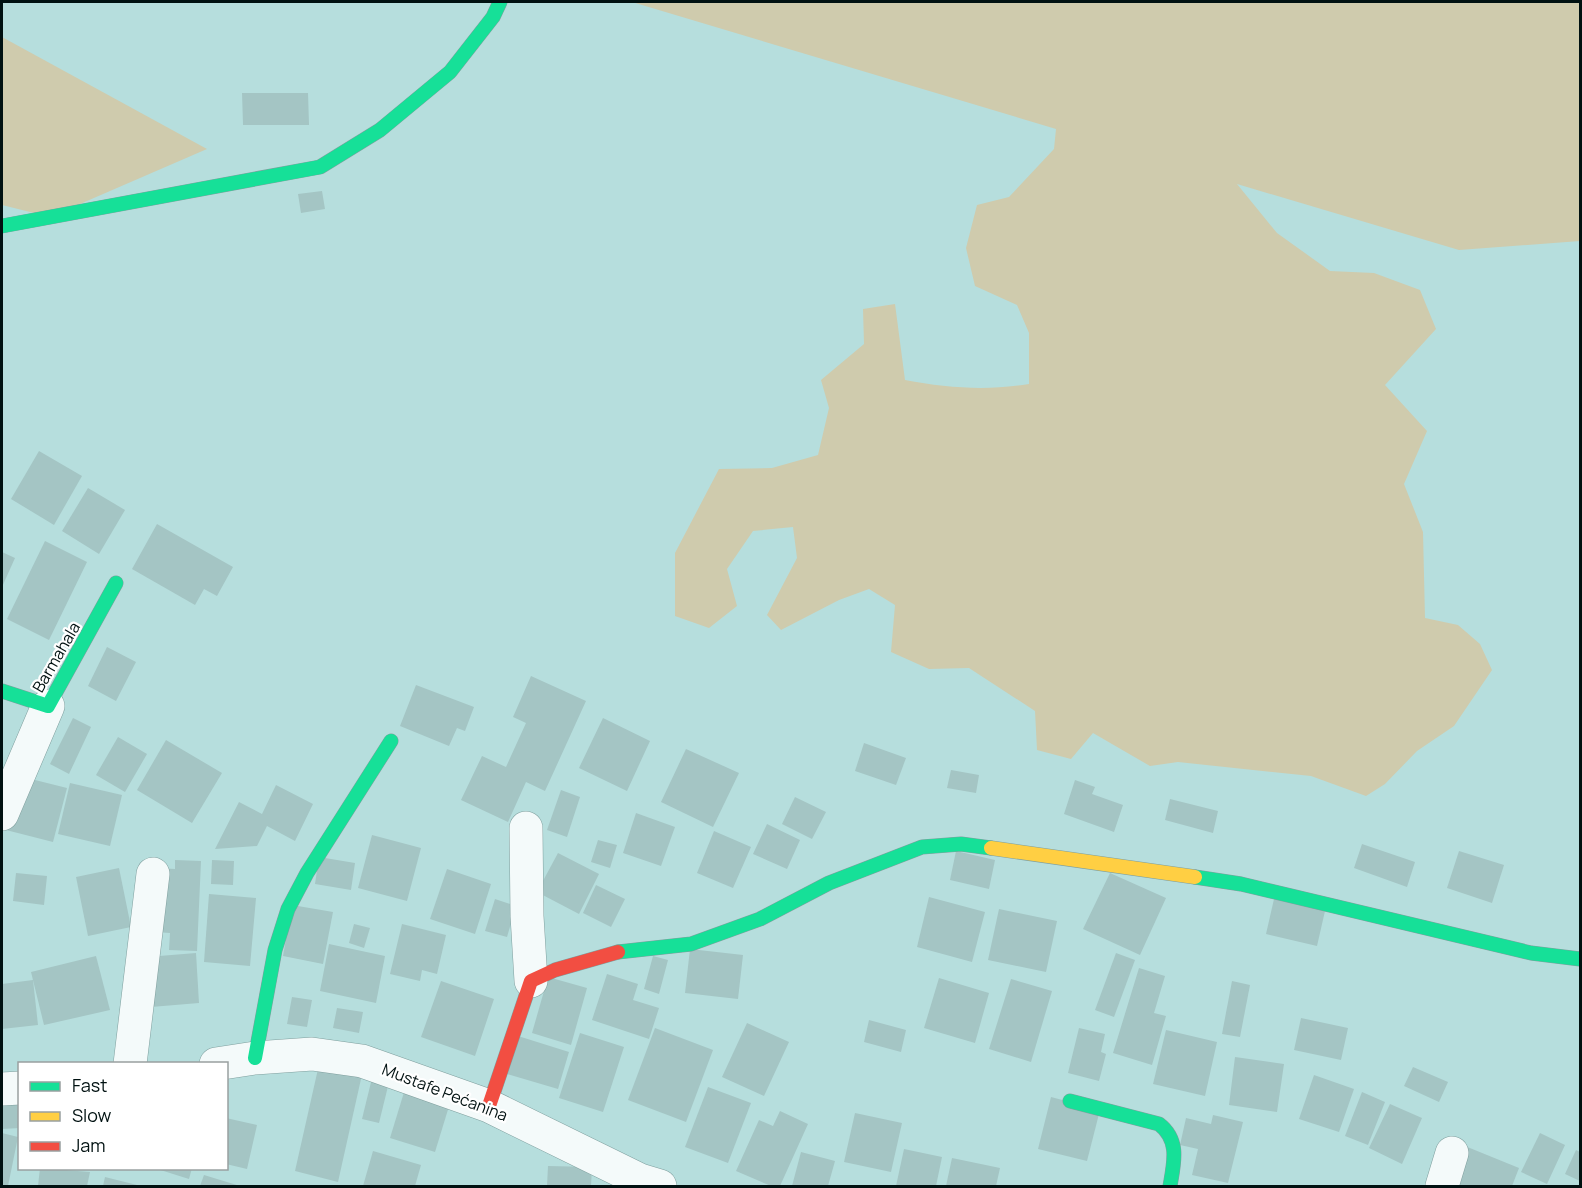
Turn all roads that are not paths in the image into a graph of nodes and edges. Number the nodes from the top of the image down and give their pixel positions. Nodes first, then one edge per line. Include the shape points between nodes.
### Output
1 (500, 2) edge
2 (2, 226) edge
3 (116, 583) dead end
4 (2, 690) edge
5 (48, 706) junction
6 (391, 741) dead end
7 (2, 814) edge
8 (526, 828) dead end
9 (153, 874) dead end
10 (1581, 959) edge
11 (531, 981) junction
12 (255, 1058) junction
13 (130, 1062) edge
14 (228, 1062) edge
15 (18, 1088) edge
16 (2, 1089) edge
17 (1071, 1101) dead end
18 (489, 1106) junction
19 (1452, 1153) dead end
20 (646, 1184) edge
21 (1170, 1186) edge
22 (1442, 1186) edge

1 - 2 street via 493,18 450,72 380,130 320,167
3 - 5 street, Barmahala
4 - 5 street, Barmahala
5 - 7 street
6 - 12 street via 288,909 275,950
8 - 11 street
9 - 13 street
10 - 11 street via 1531,953 1241,884 961,844 922,847 829,883 760,919 691,944 615,952
11 - 18 street
12 - 14 street, Mustafe Pećanina
12 - 18 street, Mustafe Pećanina via 312,1054 362,1061
15 - 16 street
17 - 21 street via 1169,1130 1175,1143
18 - 20 street, Mustafe Pećanina
19 - 22 street

